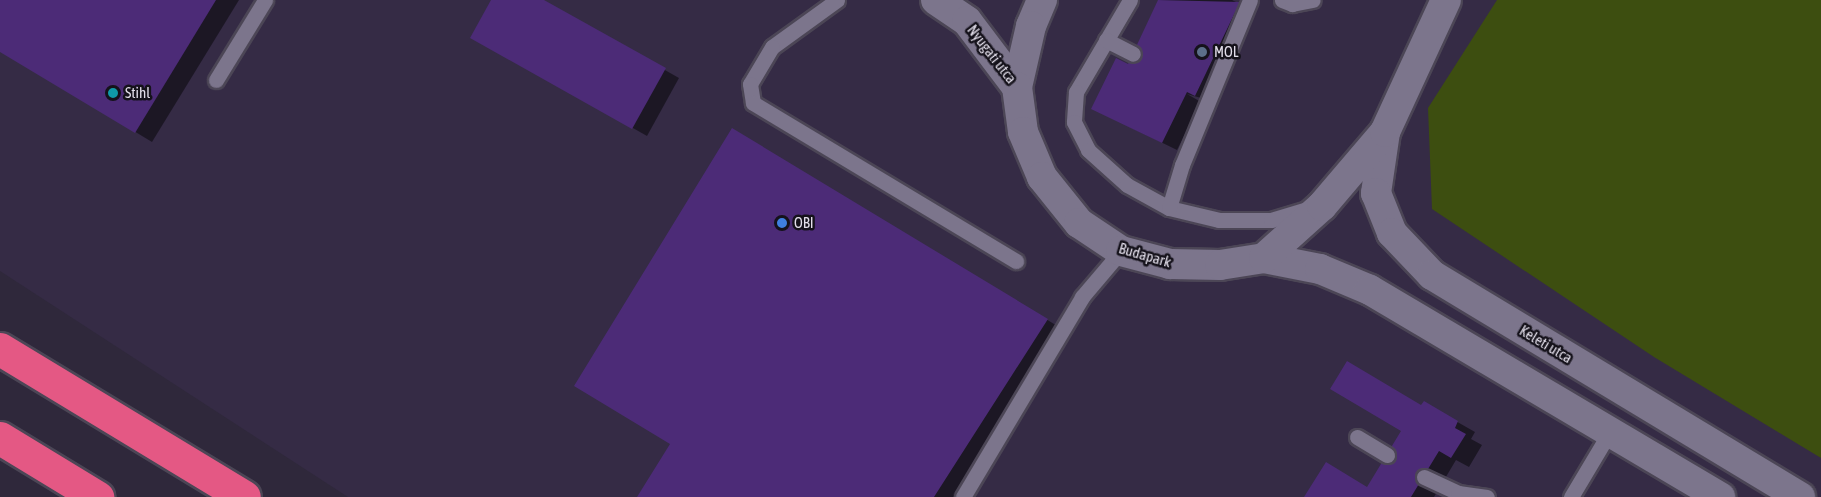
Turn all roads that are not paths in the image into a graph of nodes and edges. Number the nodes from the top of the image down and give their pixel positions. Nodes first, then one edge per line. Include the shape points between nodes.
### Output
1 (266, 0) edge
2 (835, 0) edge
3 (936, 0) edge
4 (1042, 0) edge
5 (1130, 0) edge
6 (1250, 0) edge
7 (1282, 0) edge
8 (1312, 0) edge
9 (1446, 0) edge
10 (1106, 40) junction
11 (1133, 54) dead end
12 (216, 80) dead end
13 (1017, 87) junction
14 (1385, 132) junction
15 (1322, 206) junction
16 (1169, 208) junction
17 (1121, 251) junction
18 (1264, 258) junction
19 (1016, 261) dead end
20 (0, 349) edge
21 (1611, 430) junction
22 (1357, 436) dead end
23 (0, 438) edge
24 (1387, 455) dead end
25 (1424, 477) dead end
26 (97, 497) edge
27 (244, 497) edge
28 (963, 497) edge
29 (1486, 497) edge
30 (1571, 497) edge
31 (1720, 497) edge
32 (1800, 497) edge

1 - 12 lane
2 - 19 lane via 772,46 750,84 753,103
3 - 13 street, Nyugati utca via 967,21
4 - 13 street via 1031,26
5 - 10 lane
6 - 16 lane via 1206,89
7 - 8 lane via 1292,4
9 - 14 street
10 - 11 lane
10 - 16 lane via 1076,92 1074,122 1088,150 1127,185
13 - 17 street, Budapark via 1023,132 1041,177 1079,223
14 - 15 street
14 - 32 street, Keleti utca via 1376,194 1392,232 1432,275
15 - 16 lane via 1271,220 1219,220
15 - 18 street
17 - 18 street, Budapark via 1170,264 1220,265
17 - 28 lane via 1082,297
18 - 21 street via 1320,269 1370,290
20 - 27 highway
21 - 30 lane
21 - 31 street
22 - 24 lane
23 - 26 highway
25 - 29 lane via 1458,493

